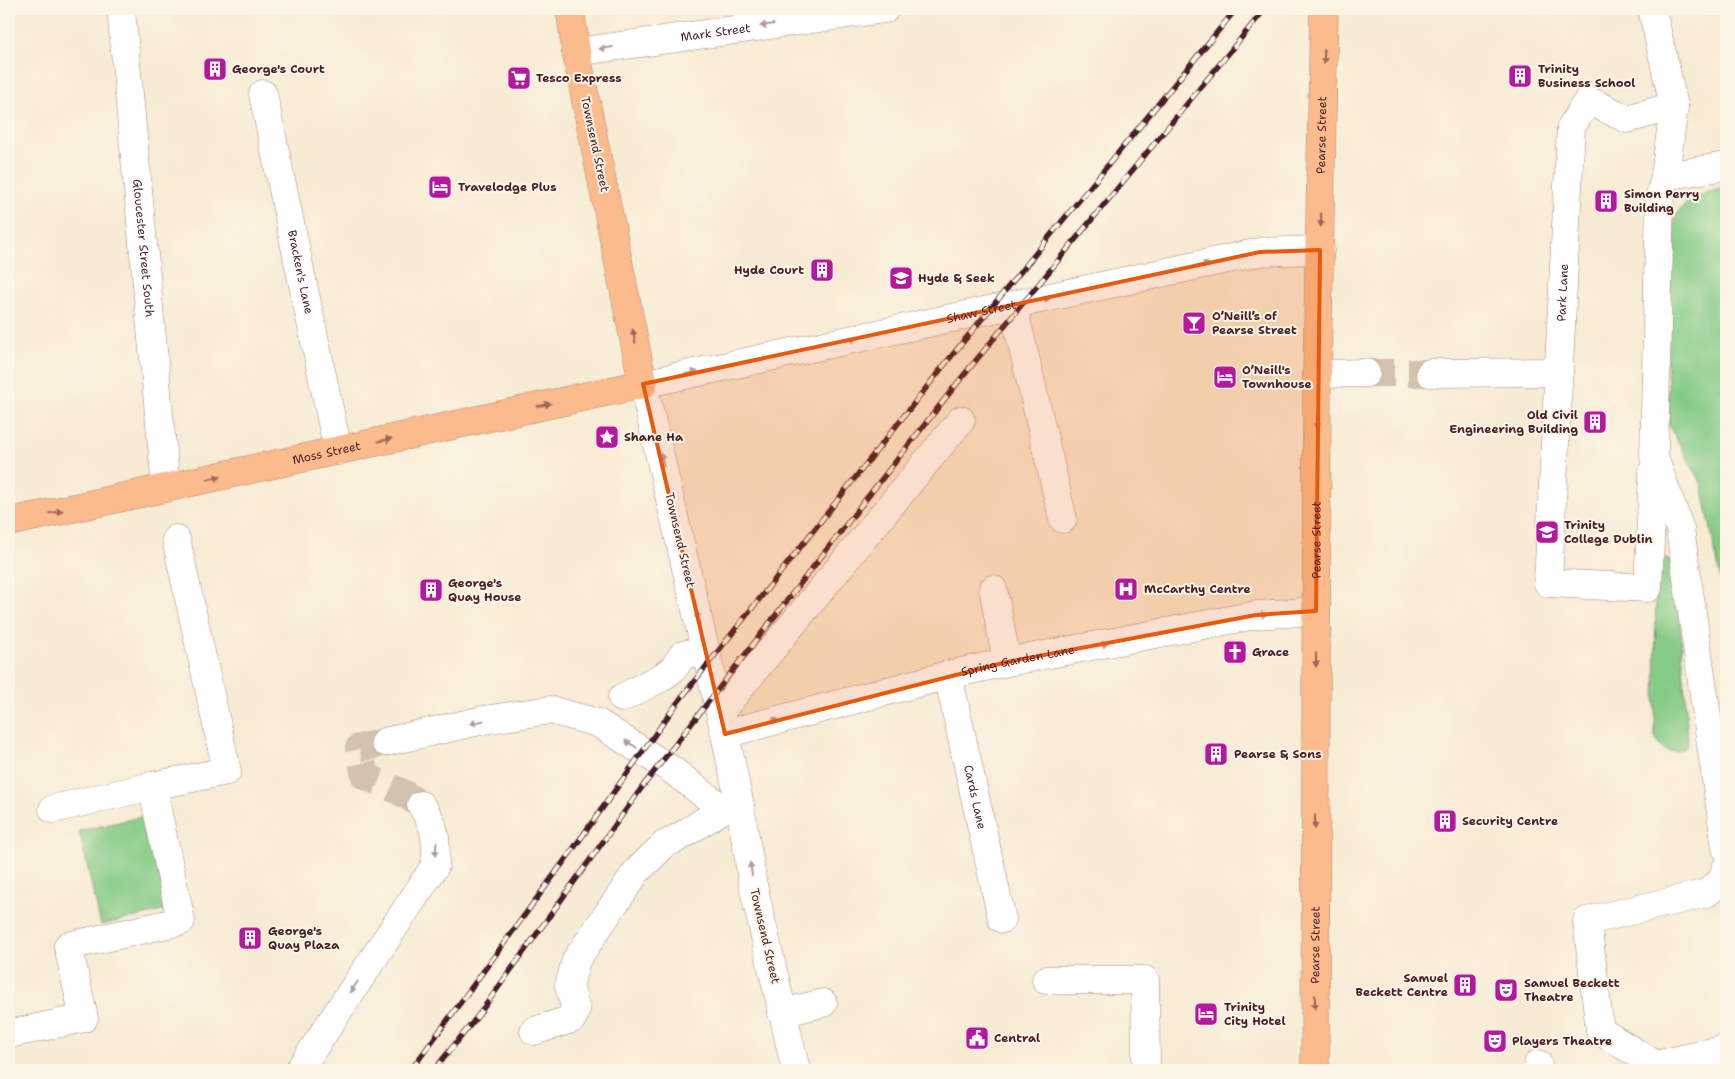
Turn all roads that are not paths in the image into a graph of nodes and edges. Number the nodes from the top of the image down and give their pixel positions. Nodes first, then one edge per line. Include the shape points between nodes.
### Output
1 (121, 9) edge
2 (570, 9) edge
3 (885, 9) edge
4 (1324, 9) edge
5 (1652, 9) edge
6 (576, 52) junction
7 (263, 94) dead end
8 (1674, 106) junction
9 (1726, 166) edge
10 (1665, 176) junction
11 (1320, 250) junction
12 (1013, 306) junction
13 (1559, 372) junction
14 (1366, 373) tunnel mouth
15 (1430, 373) tunnel mouth
16 (1317, 374) junction
17 (643, 384) junction
18 (961, 420) dead end
19 (338, 451) junction
20 (1654, 457) junction
21 (166, 488) junction
22 (1062, 519) dead end
23 (9, 522) edge
24 (176, 539) dead end
25 (993, 589) dead end
26 (1316, 611) junction
27 (705, 650) junction
28 (1007, 662) junction
29 (948, 675) junction
30 (622, 698) dead end
31 (722, 723) junction
32 (385, 742) tunnel mouth
33 (152, 786) junction
34 (421, 804) tunnel mouth
35 (53, 808) dead end
36 (732, 808) junction
37 (1726, 848) edge
38 (1726, 868) edge
39 (1002, 919) dead end
40 (1046, 980) dead end
41 (823, 1002) dead end
42 (782, 1014) junction
43 (534, 1031) dead end
44 (9, 1034) edge
45 (1726, 1049) edge
46 (1656, 1068) edge
47 (299, 1070) edge
48 (796, 1070) edge
49 (1146, 1070) edge
50 (1315, 1070) edge

1 - 21 street, Gloucester Street South
2 - 6 main road, Townsend Street
3 -> 6 street, Mark Street
4 -> 11 main road, Pearse Street
5 - 8 street
17 -> 6 main road, Townsend Street
7 - 19 street, Bracken's Lane
8 - 10 street
8 - 13 street, Park Lane via 1626,119 1588,100 1571,127
9 - 10 street
10 - 20 street via 1660,195
12 -> 11 street, Shaw Street via 1260,252
11 - 16 main road, Pearse Street
17 -> 12 street, Shaw Street
12 - 22 street
13 - 15 street
13 - 20 street, Park Lane via 1548,583 1648,588
14 - 16 street
16 -> 26 main road, Pearse Street
19 -> 17 main road, Moss Street
27 -> 17 street, Townsend Street
18 - 31 street
21 -> 19 main road, Moss Street
20 - 37 street via 1680,529
23 -> 21 main road, Moss Street
24 - 33 street via 227,771
25 - 28 street
28 -> 26 street, Spring Garden Lane via 1256,615
26 -> 50 main road, Pearse Street
27 - 30 street via 682,655 662,677
27 - 31 street, Townsend Street
28 - 29 street, Spring Garden Lane
31 -> 29 street, Spring Garden Lane
29 - 39 street, Cards Lane
31 - 36 street, Townsend Street
36 -> 32 street via 598,723 550,710 484,720
33 - 35 street
33 - 44 street via 181,921 68,946 84,1018
34 -> 47 street via 430,817 437,839 436,866
42 -> 36 street, Townsend Street
36 - 43 street via 664,845 637,872 576,960 569,986 576,1010 572,1019
38 - 46 street via 1722,880 1707,893 1587,921 1600,1031
40 - 49 street via 1145,980
41 - 42 street
42 - 48 street, Townsend Street
45 - 46 street

